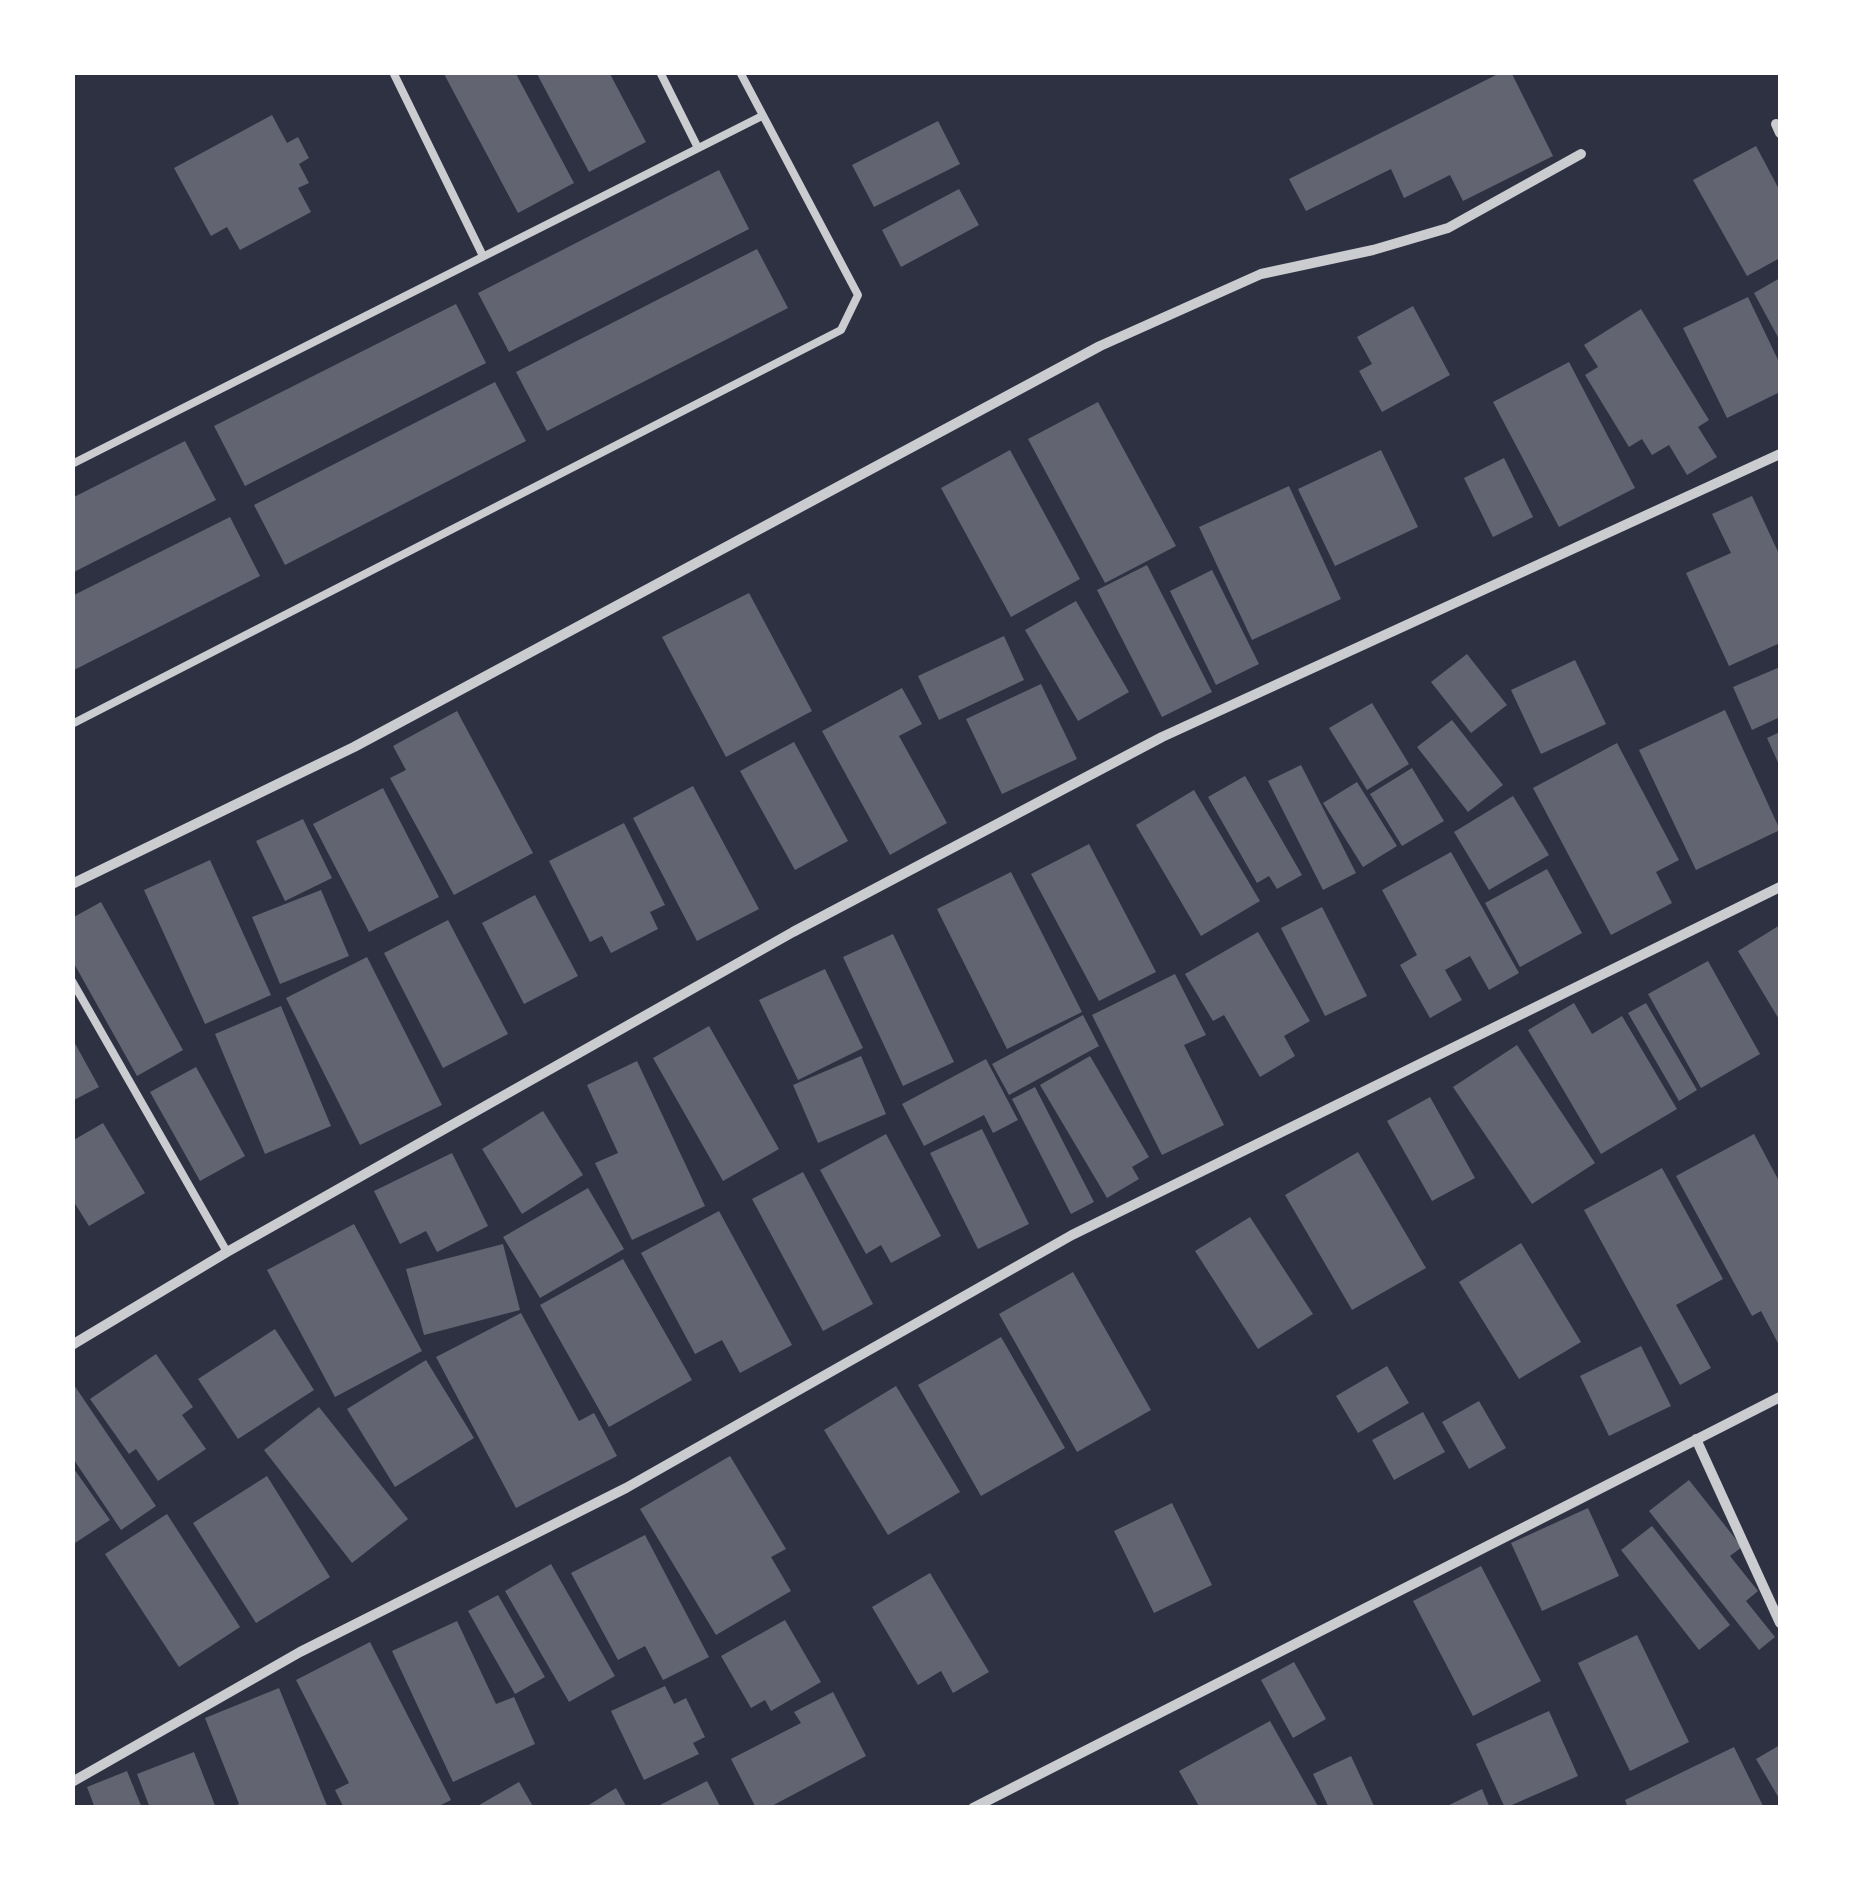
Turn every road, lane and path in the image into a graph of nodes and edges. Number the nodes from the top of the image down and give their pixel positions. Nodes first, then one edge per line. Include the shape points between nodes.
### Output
1 (393, 72) edge
2 (660, 72) edge
3 (740, 72) edge
4 (762, 116) junction
5 (698, 148) junction
6 (1581, 154) dead end
7 (483, 256) junction
8 (1780, 454) edge
9 (72, 464) edge
10 (72, 724) edge
11 (72, 884) edge
12 (1780, 887) edge
13 (72, 981) edge
14 (227, 1252) junction
15 (72, 1345) edge
16 (1780, 1396) edge
17 (1696, 1439) junction
18 (1780, 1623) edge
19 (72, 1782) edge
20 (974, 1808) edge

1 - 7 lane
2 - 5 lane
3 - 4 lane
4 - 5 lane
4 - 10 lane via 858,295 840,330
5 - 7 lane
6 - 11 street via 1448,228 1262,274 1100,346 354,747
7 - 9 lane
8 - 14 street via 1162,738 793,932
12 - 19 street via 1072,1235 626,1488 300,1652
13 - 14 lane
14 - 15 street
16 - 17 street
17 - 18 street
17 - 20 street

